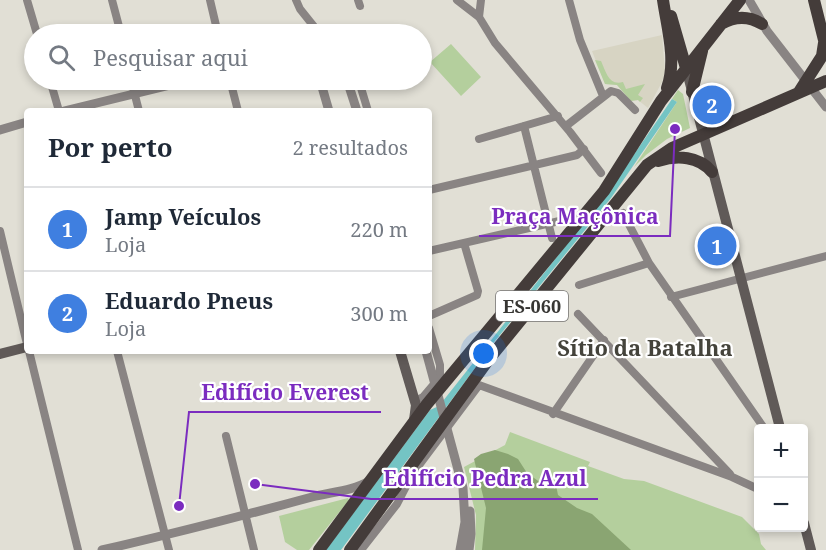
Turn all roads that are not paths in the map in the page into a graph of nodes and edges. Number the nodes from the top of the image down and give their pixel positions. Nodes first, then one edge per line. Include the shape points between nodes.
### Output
1 (27, 0) edge
2 (112, 0) edge
3 (210, 0) edge
4 (296, 0) edge
5 (457, 0) edge
6 (481, 0) edge
7 (568, 0) edge
8 (665, 0) edge
9 (740, 0) edge
10 (749, 0) edge
11 (814, 0) edge
12 (479, 17) junction
13 (34, 24) edge
14 (118, 24) edge
15 (216, 24) edge
16 (312, 24) edge
17 (721, 24) junction
18 (762, 24) junction
19 (704, 45) junction
20 (825, 46) edge
21 (686, 68) junction
22 (826, 81) edge
23 (805, 87) junction
24 (53, 90) edge
25 (134, 90) edge
26 (148, 90) edge
27 (233, 90) edge
28 (323, 90) edge
29 (350, 90) edge
30 (362, 90) edge
31 (692, 92) junction
32 (135, 93) junction
33 (603, 96) junction
34 (661, 102) junction
35 (826, 107) edge
36 (57, 108) edge
37 (76, 108) edge
38 (138, 108) edge
39 (237, 108) edge
40 (328, 108) edge
41 (356, 108) edge
42 (367, 108) edge
43 (635, 110) dead end
44 (558, 116) junction
45 (24, 123) edge
46 (524, 126) junction
47 (566, 126) junction
48 (0, 130) edge
49 (703, 135) junction
50 (479, 139) dead end
51 (584, 149) junction
52 (533, 165) junction
53 (641, 170) junction
54 (712, 172) junction
55 (601, 173) dead end
56 (432, 189) edge
57 (623, 213) dead end
58 (568, 219) dead end
59 (549, 222) junction
60 (0, 231) edge
61 (552, 238) dead end
62 (464, 243) junction
63 (432, 250) edge
64 (826, 256) edge
65 (649, 263) junction
66 (741, 278) junction
67 (579, 285) dead end
68 (671, 297) junction
69 (578, 314) dead end
70 (432, 315) edge
71 (24, 330) edge
72 (432, 338) edge
73 (604, 340) junction
74 (24, 348) edge
75 (0, 354) edge
76 (30, 354) edge
77 (118, 354) edge
78 (401, 354) edge
79 (427, 354) edge
80 (415, 401) junction
81 (553, 414) junction
82 (412, 424) junction
83 (760, 424) edge
84 (779, 424) edge
85 (226, 436) dead end
86 (373, 477) junction
87 (732, 477) junction
88 (463, 487) junction
89 (754, 487) edge
90 (245, 515) junction
91 (806, 532) edge
92 (165, 536) junction
93 (78, 550) edge
94 (102, 550) edge
95 (169, 550) edge
96 (254, 550) edge
97 (319, 550) edge
98 (350, 550) edge
99 (361, 550) edge
100 (460, 550) edge
101 (469, 550) edge
102 (811, 550) edge

1 - 13 street
2 - 14 street
3 - 15 street
4 - 16 street
5 - 12 street
6 - 12 street
7 - 33 street
8 - 21 main road
8 - 34 main road via 672,66
9 - 17 main road
10 - 18 street
11 - 20 main road
12 - 44 street via 495,43
17 - 18 main road via 741,17
17 - 19 main road
18 - 23 street
19 - 21 main road
19 - 31 main road
20 - 23 main road
21 - 31 main road
21 - 34 main road
22 - 23 main road
23 - 35 street
23 - 49 main road, ES-060
24 - 36 street
25 - 32 street
26 - 32 street
27 - 39 street
28 - 40 street
29 - 41 street
30 - 42 street
31 - 49 main road
32 - 37 street
32 - 38 street
33 - 43 street via 615,91
33 - 47 street
34 - 82 main road, ES-060 via 604,190
44 - 46 street
44 - 47 street
45 - 48 street
46 - 50 street
46 - 52 street
47 - 51 street
49 - 53 main road, ES-060 via 665,152
49 - 54 main road
51 - 52 street via 577,155
51 - 55 street
52 - 56 street
52 - 59 street
53 - 54 main road via 661,160 682,157 700,162
53 - 98 main road, ES-060 via 477,374
54 - 66 main road
57 - 65 street
58 - 59 street
59 - 61 street
59 - 62 street
60 - 71 street
62 - 63 street
62 - 70 street via 477,295
64 - 66 street
65 - 67 street
65 - 68 street
66 - 68 street
66 - 84 main road
68 - 83 street
69 - 73 street
72 - 80 street via 440,377
73 - 81 street
73 - 87 street
74 - 75 main road
76 - 93 street
77 - 92 street
78 - 80 main road
79 - 88 street
80 - 82 main road
81 - 87 street
81 - 99 street via 479,385 413,473 398,504
82 - 86 main road, ES-060
85 - 90 street
86 - 90 street via 352,489
86 - 97 main road, ES-060
87 - 89 street
88 - 100 street via 465,522
88 - 101 street via 471,515
90 - 92 street
90 - 96 street
91 - 102 main road
92 - 94 street
92 - 95 street

